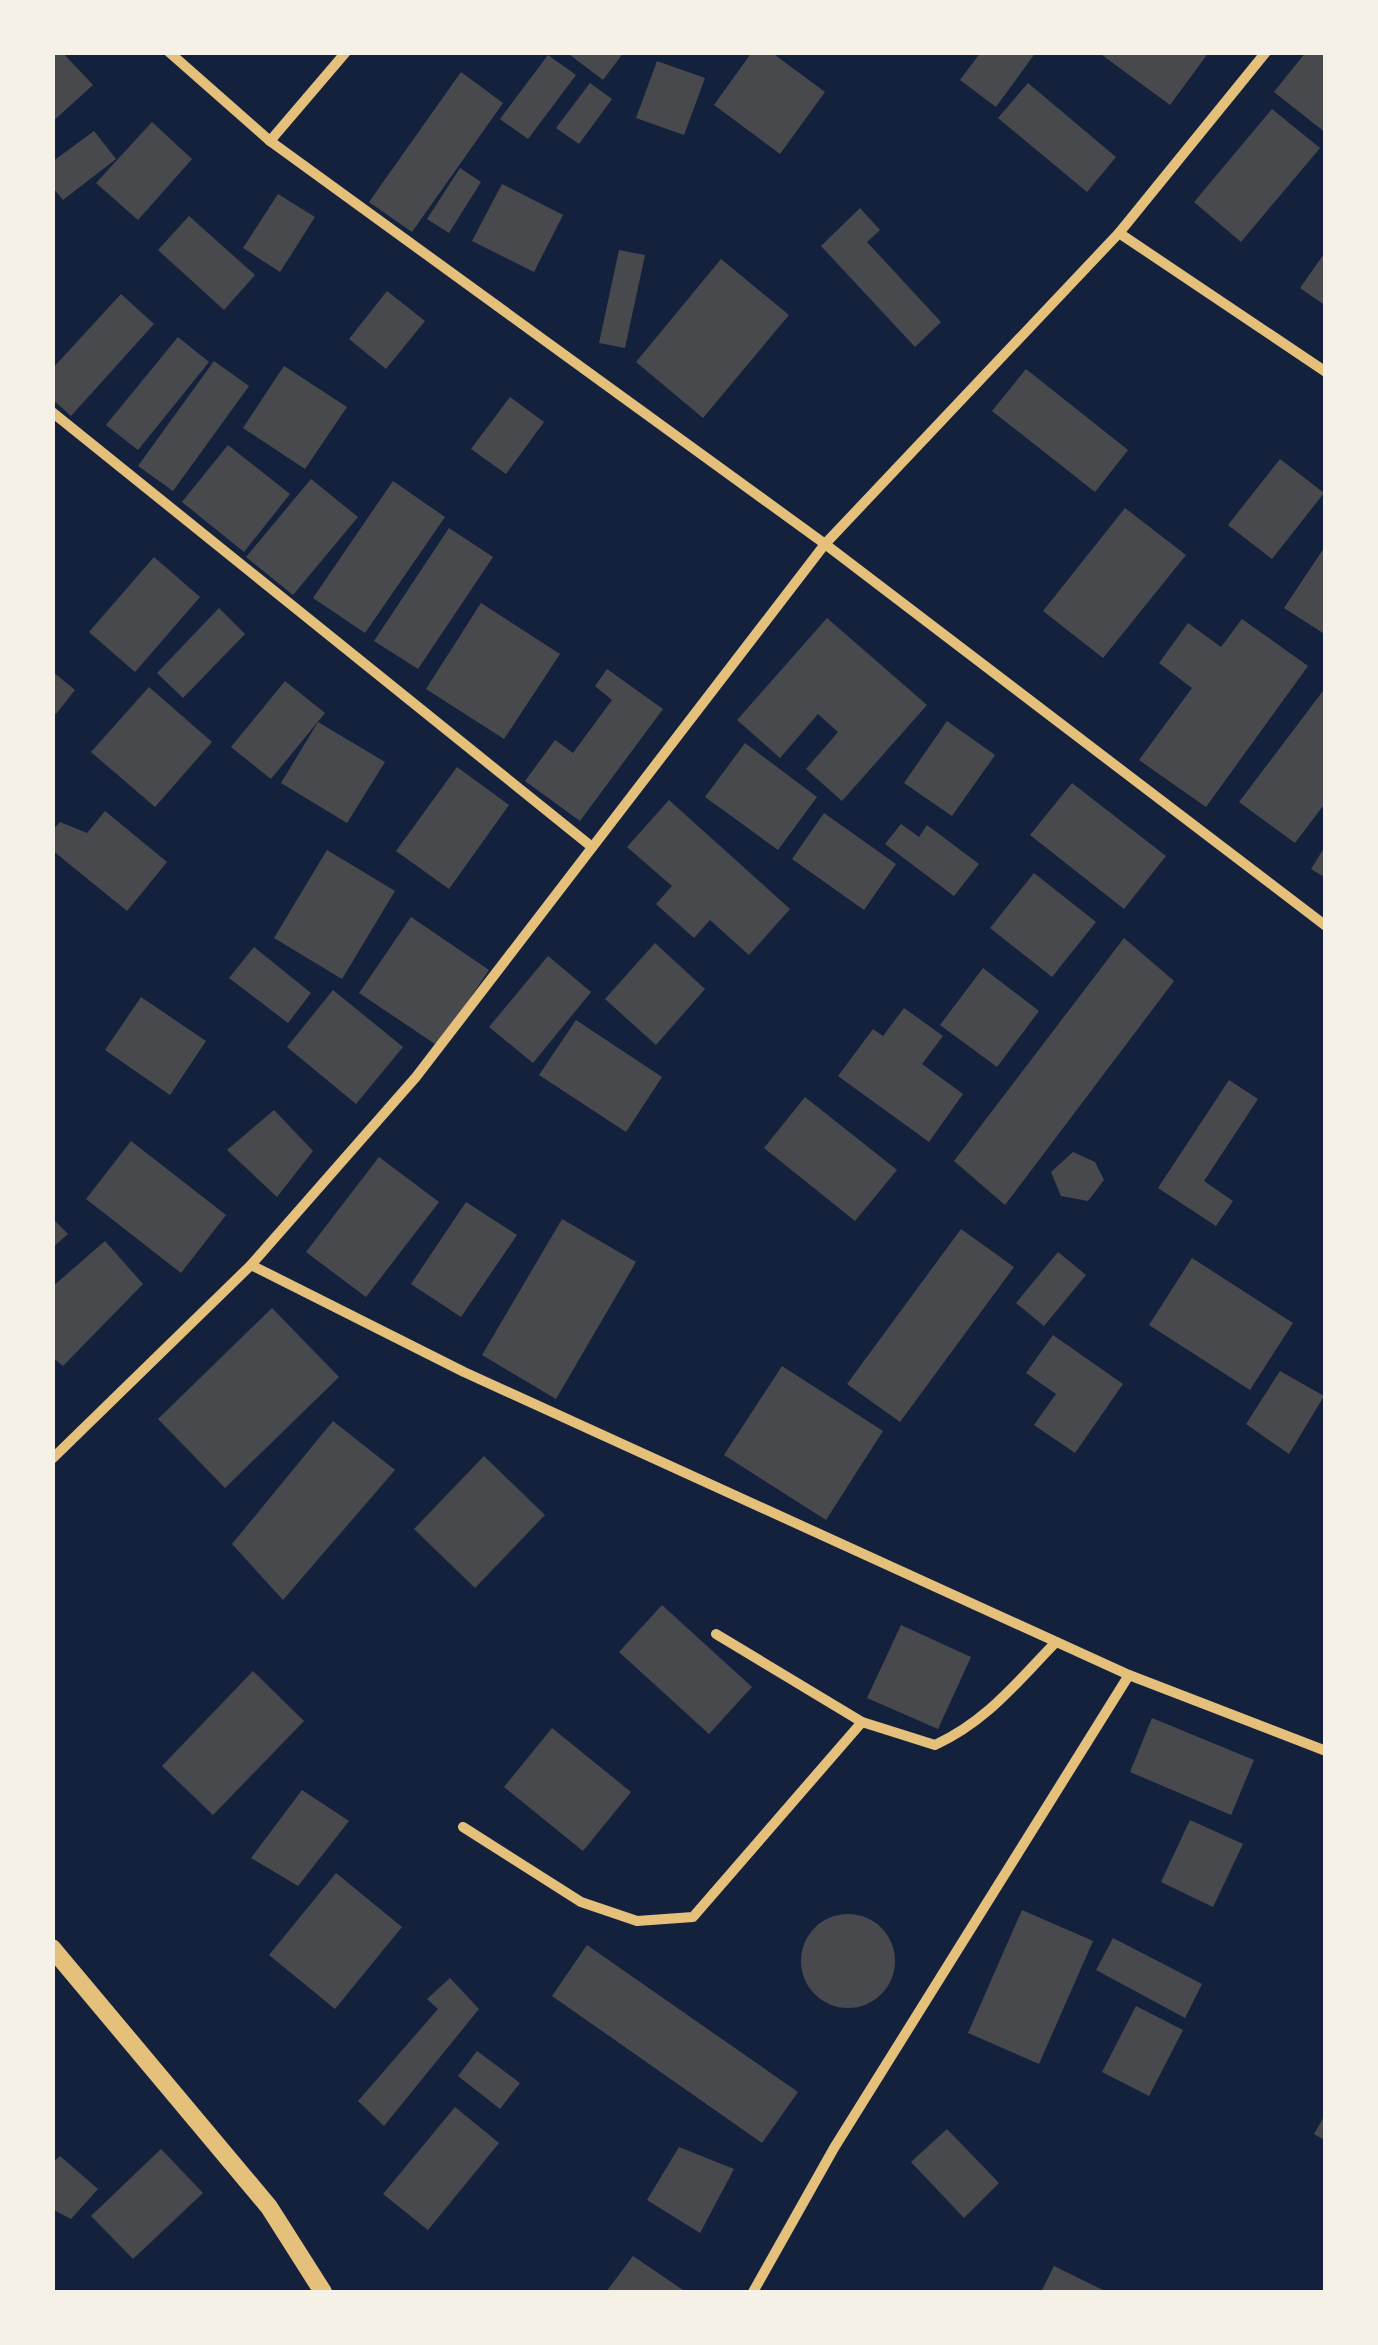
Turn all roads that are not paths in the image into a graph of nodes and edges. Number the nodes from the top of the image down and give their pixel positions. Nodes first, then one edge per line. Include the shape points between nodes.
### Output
1 (169, 52) edge
2 (346, 52) edge
3 (1266, 52) edge
4 (270, 141) junction
5 (1119, 233) junction
6 (1326, 372) edge
7 (52, 412) edge
8 (825, 544) junction
9 (592, 848) junction
10 (1326, 926) edge
11 (251, 1265) junction
12 (52, 1459) edge
13 (716, 1634) dead end
14 (1056, 1642) junction
15 (1129, 1675) junction
16 (862, 1722) junction
17 (1326, 1750) edge
18 (463, 1827) dead end
19 (52, 1948) edge
20 (323, 2292) edge
21 (753, 2292) edge

1 - 4 street
2 - 4 street
3 - 5 street
4 - 8 street
5 - 6 street
5 - 8 street
7 - 9 street
8 - 9 street
8 - 10 street
9 - 11 street via 416,1077
11 - 12 street
11 - 14 street via 464,1372
13 - 16 street
14 - 15 street
14 - 16 street via 982,1719 935,1745
15 - 17 street
15 - 21 street via 834,2148
16 - 18 street via 693,1917 637,1921 582,1902
19 - 20 street via 268,2207

